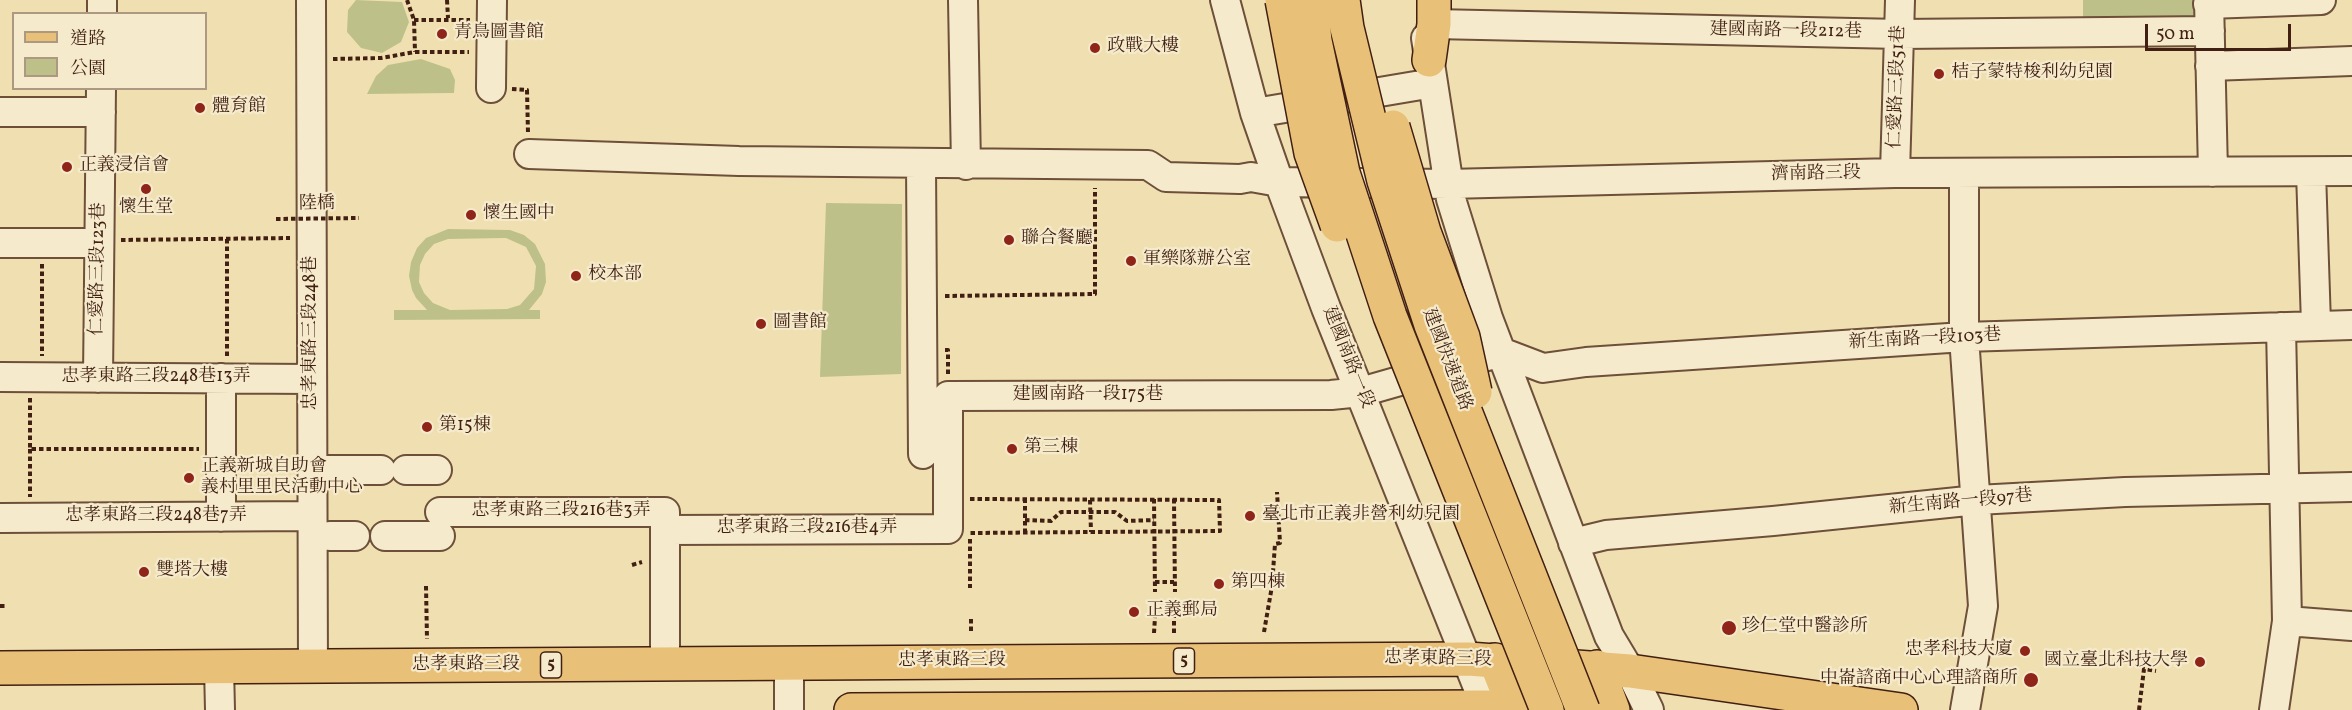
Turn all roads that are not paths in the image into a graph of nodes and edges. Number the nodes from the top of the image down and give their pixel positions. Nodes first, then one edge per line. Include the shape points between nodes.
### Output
1 (311, 0) edge
2 (963, 0) edge
3 (1225, 0) edge
4 (1282, 0) edge
5 (1311, 0) edge
6 (1343, 0) edge
7 (1364, 0) edge
8 (1900, 0) edge
9 (2321, 0) edge
10 (1429, 8) edge
11 (491, 10) edge
12 (2209, 12) edge
13 (1900, 34) junction
14 (2352, 61) edge
15 (2210, 66) junction
16 (1431, 71) junction
17 (491, 88) road end
18 (101, 100) edge
19 (0, 112) edge
20 (1255, 113) junction
21 (529, 154) road end
22 (921, 164) junction
23 (966, 165) junction
24 (2352, 171) edge
25 (2213, 172) junction
26 (2311, 172) junction
27 (1895, 173) junction
28 (1964, 173) junction
29 (1279, 182) junction
30 (1448, 184) junction
31 (0, 243) edge
32 (99, 243) junction
33 (2316, 324) junction
34 (2352, 325) edge
35 (2281, 327) junction
36 (1964, 337) junction
37 (1501, 352) junction
38 (1414, 375) junction
39 (0, 377) edge
40 (98, 378) junction
41 (224, 378) junction
42 (312, 379) junction
43 (1361, 392) junction
44 (923, 454) dead end
45 (312, 470) junction
46 (438, 470) dead end
47 (1495, 482) junction
48 (2352, 487) edge
49 (2284, 488) junction
50 (1977, 500) junction
51 (221, 517) junction
52 (0, 518) edge
53 (962, 528) joint
54 (332, 529) junction
55 (665, 530) junction
56 (385, 536) dead end
57 (1573, 543) junction
58 (2287, 621) junction
59 (2352, 626) edge
60 (1481, 660) junction
61 (665, 664) junction
62 (789, 664) junction
63 (219, 667) junction
64 (313, 667) junction
65 (1597, 667) junction
66 (0, 668) edge
67 (1630, 671) junction
68 (1507, 709) edge
69 (219, 710) edge
70 (789, 710) edge
71 (851, 710) edge
72 (1082, 710) edge
73 (1547, 710) edge
74 (1583, 710) edge
75 (1613, 710) edge
76 (1649, 710) edge
77 (1900, 710) edge
78 (1965, 710) edge
79 (2274, 710) edge

1 - 42 street, 忠孝東路三段248巷
2 - 23 street
3 - 20 street, 建國南路一段
4 - 38 main road, bridge via 1311,153 1354,271
5 - 38 main road, 建國快速道路, bridge via 1315,41 1343,173 1390,316
6 - 47 main road, 建國快速道路, bridge via 1384,181 1431,325
7 - 47 main road, bridge via 1389,115 1424,232 1463,337
8 - 13 street, 仁愛路三段51巷
9 - 12 street, 建國南路一段212巷
10 - 13 street, 建國南路一段212巷
10 - 16 main road
11 - 17 street
12 - 13 street, 建國南路一段212巷
12 - 15 street
13 - 27 street, 仁愛路三段51巷
14 - 15 street
15 - 25 street
16 - 20 street
16 - 30 street
18 - 19 street
18 - 32 street, 仁愛路三段123巷
20 - 29 street, 建國南路一段
21 - 22 street, 濟南路三段
22 - 23 street, 濟南路三段
22 - 44 street
23 - 29 street, 濟南路三段 via 1148,165 1167,177 1251,177
24 - 26 street, 濟南路三段
25 - 26 street, 濟南路三段
25 - 28 street, 濟南路三段
26 - 33 street
27 - 28 street, 濟南路三段
27 - 30 street, 濟南路三段
28 - 36 street
29 - 30 street, 濟南路三段
29 - 43 street, 建國南路一段
30 - 37 street
31 - 32 street
32 - 40 street, 仁愛路三段123巷
33 - 34 street, 新生南路一段103巷
33 - 35 street, 新生南路一段103巷
35 - 36 street, 新生南路一段103巷
35 - 49 street
36 - 37 street, 新生南路一段103巷 via 1543,368
36 - 50 street
37 - 43 street
37 - 57 street
38 - 73 main road, 建國快速道路, bridge
39 - 40 street, 忠孝東路三段248巷13弄
40 - 41 street, 忠孝東路三段248巷13弄
41 - 42 street, 忠孝東路三段248巷13弄
41 - 51 street
42 - 45 street, 忠孝東路三段248巷
43 - 53 street, 建國南路一段175巷 via 1305,396 948,396
43 - 60 street, 建國南路一段
45 - 46 street
45 - 54 street, 忠孝東路三段248巷
47 - 74 main road, 建國快速道路, bridge
48 - 49 street, 新生南路一段97巷
49 - 50 street, 新生南路一段97巷
49 - 58 street
50 - 57 street, 新生南路一段97巷 via 1606,535
50 - 78 street via 1983,606
51 - 52 street, 忠孝東路三段248巷7弄
51 - 54 street, 忠孝東路三段248巷7弄
53 - 55 street, 忠孝東路三段216巷4弄
54 - 64 street, 忠孝東路三段248巷
55 - 56 street, 忠孝東路三段216巷3弄 via 665,512 440,524
55 - 61 street
57 - 67 street via 1609,636
58 - 59 street
58 - 79 street
60 - 62 main road, 忠孝東路三段 / 5
60 - 65 main road, 忠孝東路三段 / 5
60 - 68 main road
61 - 62 main road, 忠孝東路三段 / 5
61 - 64 main road, 忠孝東路三段 / 5
62 - 70 street
63 - 64 main road, 忠孝東路三段 / 5
63 - 66 main road, 忠孝東路三段 / 5
63 - 69 street
65 - 67 main road, 忠孝東路三段 / 5
65 - 75 main road
67 - 76 street
67 - 77 main road, 忠孝東路三段 / 5
68 - 72 main road
71 - 72 main road

